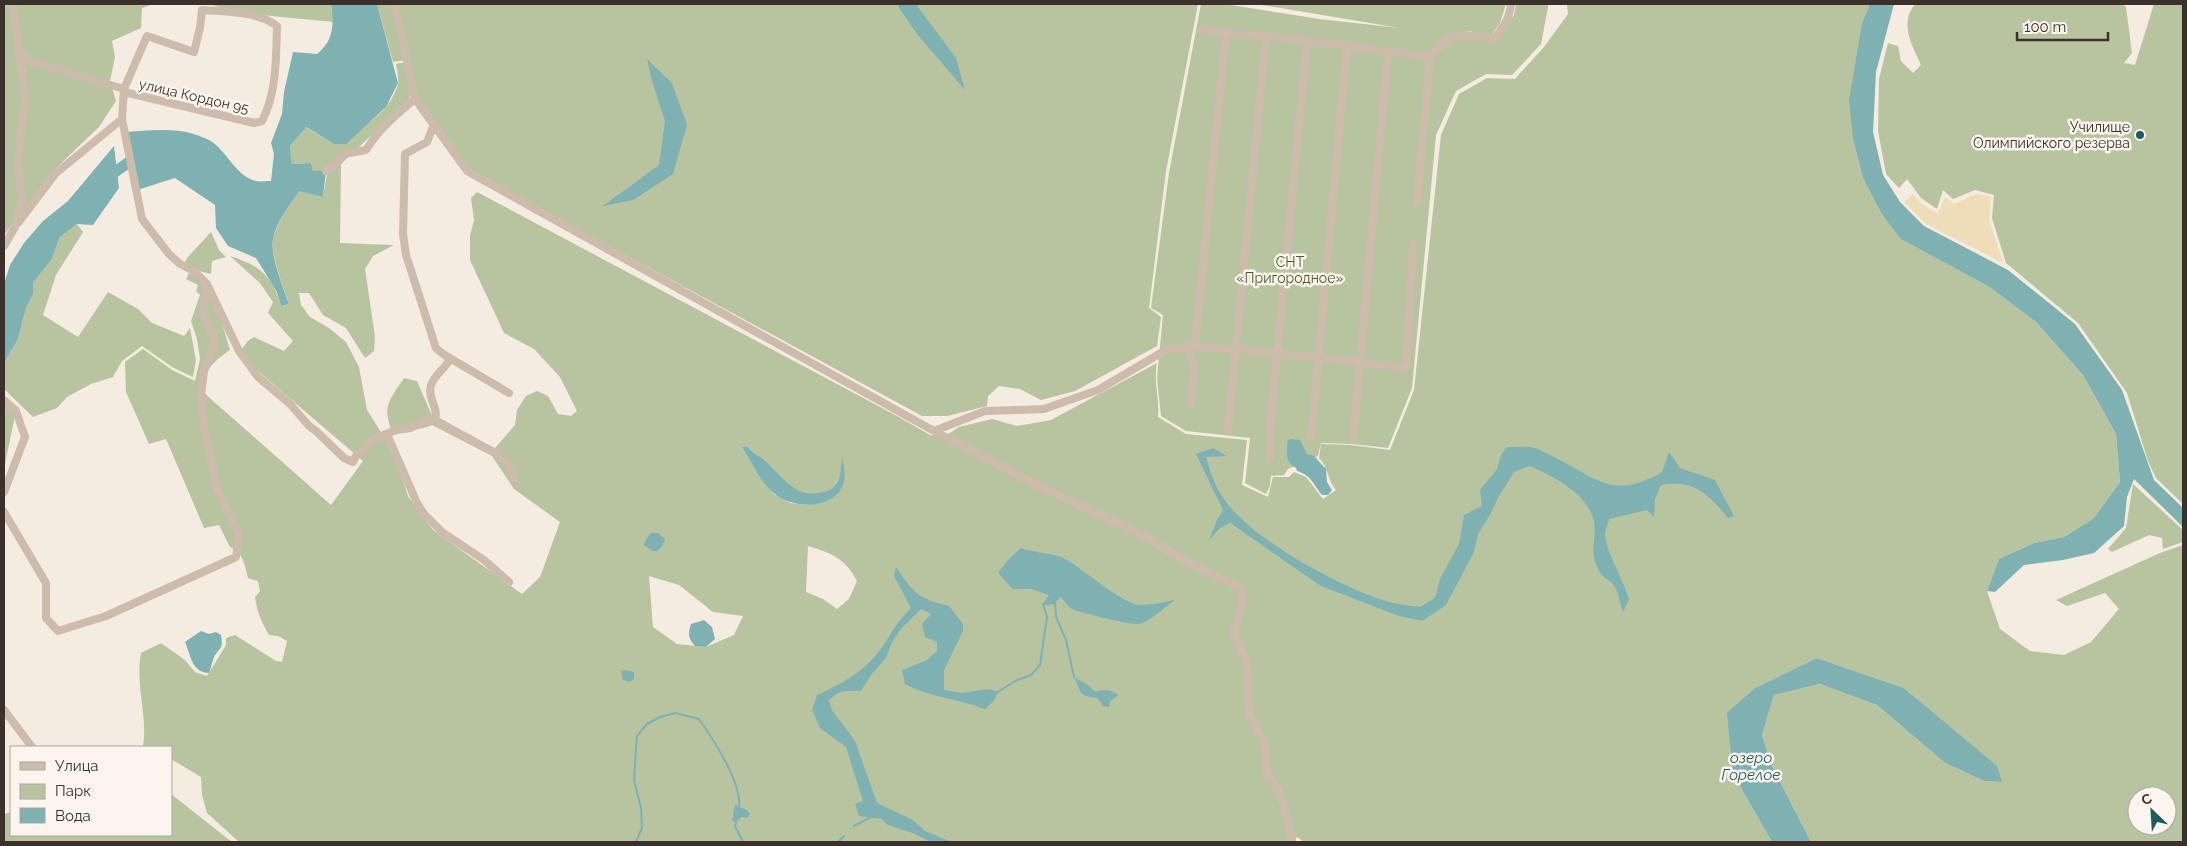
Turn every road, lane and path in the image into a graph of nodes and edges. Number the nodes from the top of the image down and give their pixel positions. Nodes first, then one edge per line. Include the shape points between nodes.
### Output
1 (13, 4) edge
2 (395, 4) edge
3 (1511, 4) edge
4 (1201, 30) dead end
5 (1226, 32) junction
6 (1266, 37) junction
7 (1307, 42) junction
8 (1347, 46) junction
9 (1388, 51) junction
10 (18, 52) junction
11 (1430, 57) junction
12 (124, 90) junction
13 (415, 98) junction
14 (122, 119) junction
15 (434, 124) junction
16 (326, 171) dead end
17 (1417, 202) dead end
18 (15, 227) junction
19 (1413, 244) dead end
20 (4, 246) edge
21 (207, 284) junction
22 (1195, 346) junction
23 (1237, 350) junction
24 (1277, 354) junction
25 (1318, 357) junction
26 (450, 359) junction
27 (1359, 362) junction
28 (509, 393) dead end
29 (4, 400) edge
30 (1191, 403) dead end
31 (435, 420) junction
32 (934, 430) junction
33 (1228, 430) dead end
34 (387, 434) junction
35 (1311, 438) dead end
36 (1353, 440) dead end
37 (1270, 458) dead end
38 (515, 480) dead end
39 (4, 492) edge
40 (4, 512) edge
41 (509, 582) dead end
42 (4, 710) edge
43 (31, 746) edge
44 (1292, 842) edge

1 - 10 street
2 - 13 street
3 - 11 street via 1510,13 1492,40 1467,33 1442,43
4 - 5 street
5 - 6 street
5 - 22 street
6 - 7 street
6 - 23 street
7 - 8 street
7 - 24 street
8 - 9 street
8 - 25 street
9 - 11 street
9 - 27 street
10 - 12 street, улица Кордон 95 via 30,61
10 - 18 street via 25,97 18,160 22,202
11 - 17 street
12 - 12 street, улица Кордон 95 via 254,123 262,121 269,108 273,85 276,26 269,20 202,10 194,52 147,36
12 - 14 street, улица Кордон 95
13 - 15 street
13 - 16 street via 373,138 366,150 344,154
14 - 18 street via 55,174
14 - 21 street, улица Кордон 95 via 142,219 169,254
15 - 26 street via 427,142 406,154 403,234 406,256 436,348
15 - 32 street via 467,171
18 - 20 street
19 - 27 street via 1406,368
21 - 34 street, улица Кордон 95 via 239,351 258,377 344,458 353,462 370,442
21 - 40 street via 203,310 215,342 204,371 200,396 217,488 239,535 236,557 106,616 58,632 46,618 46,583
22 - 23 street
22 - 30 street via 1190,353 1194,366
22 - 32 street via 1166,350 1098,390 1044,410 985,411
23 - 24 street
23 - 33 street
24 - 25 street
24 - 37 street
25 - 27 street
25 - 35 street
26 - 28 street
26 - 31 street via 432,384 431,400 437,412
27 - 36 street
29 - 39 street via 16,411 24,437
31 - 34 street
31 - 38 street via 508,461
32 - 44 street via 1240,588 1243,602 1234,632 1247,661 1249,712 1265,745 1267,775 1278,790
34 - 41 street via 424,514 442,532 484,560
42 - 43 street

